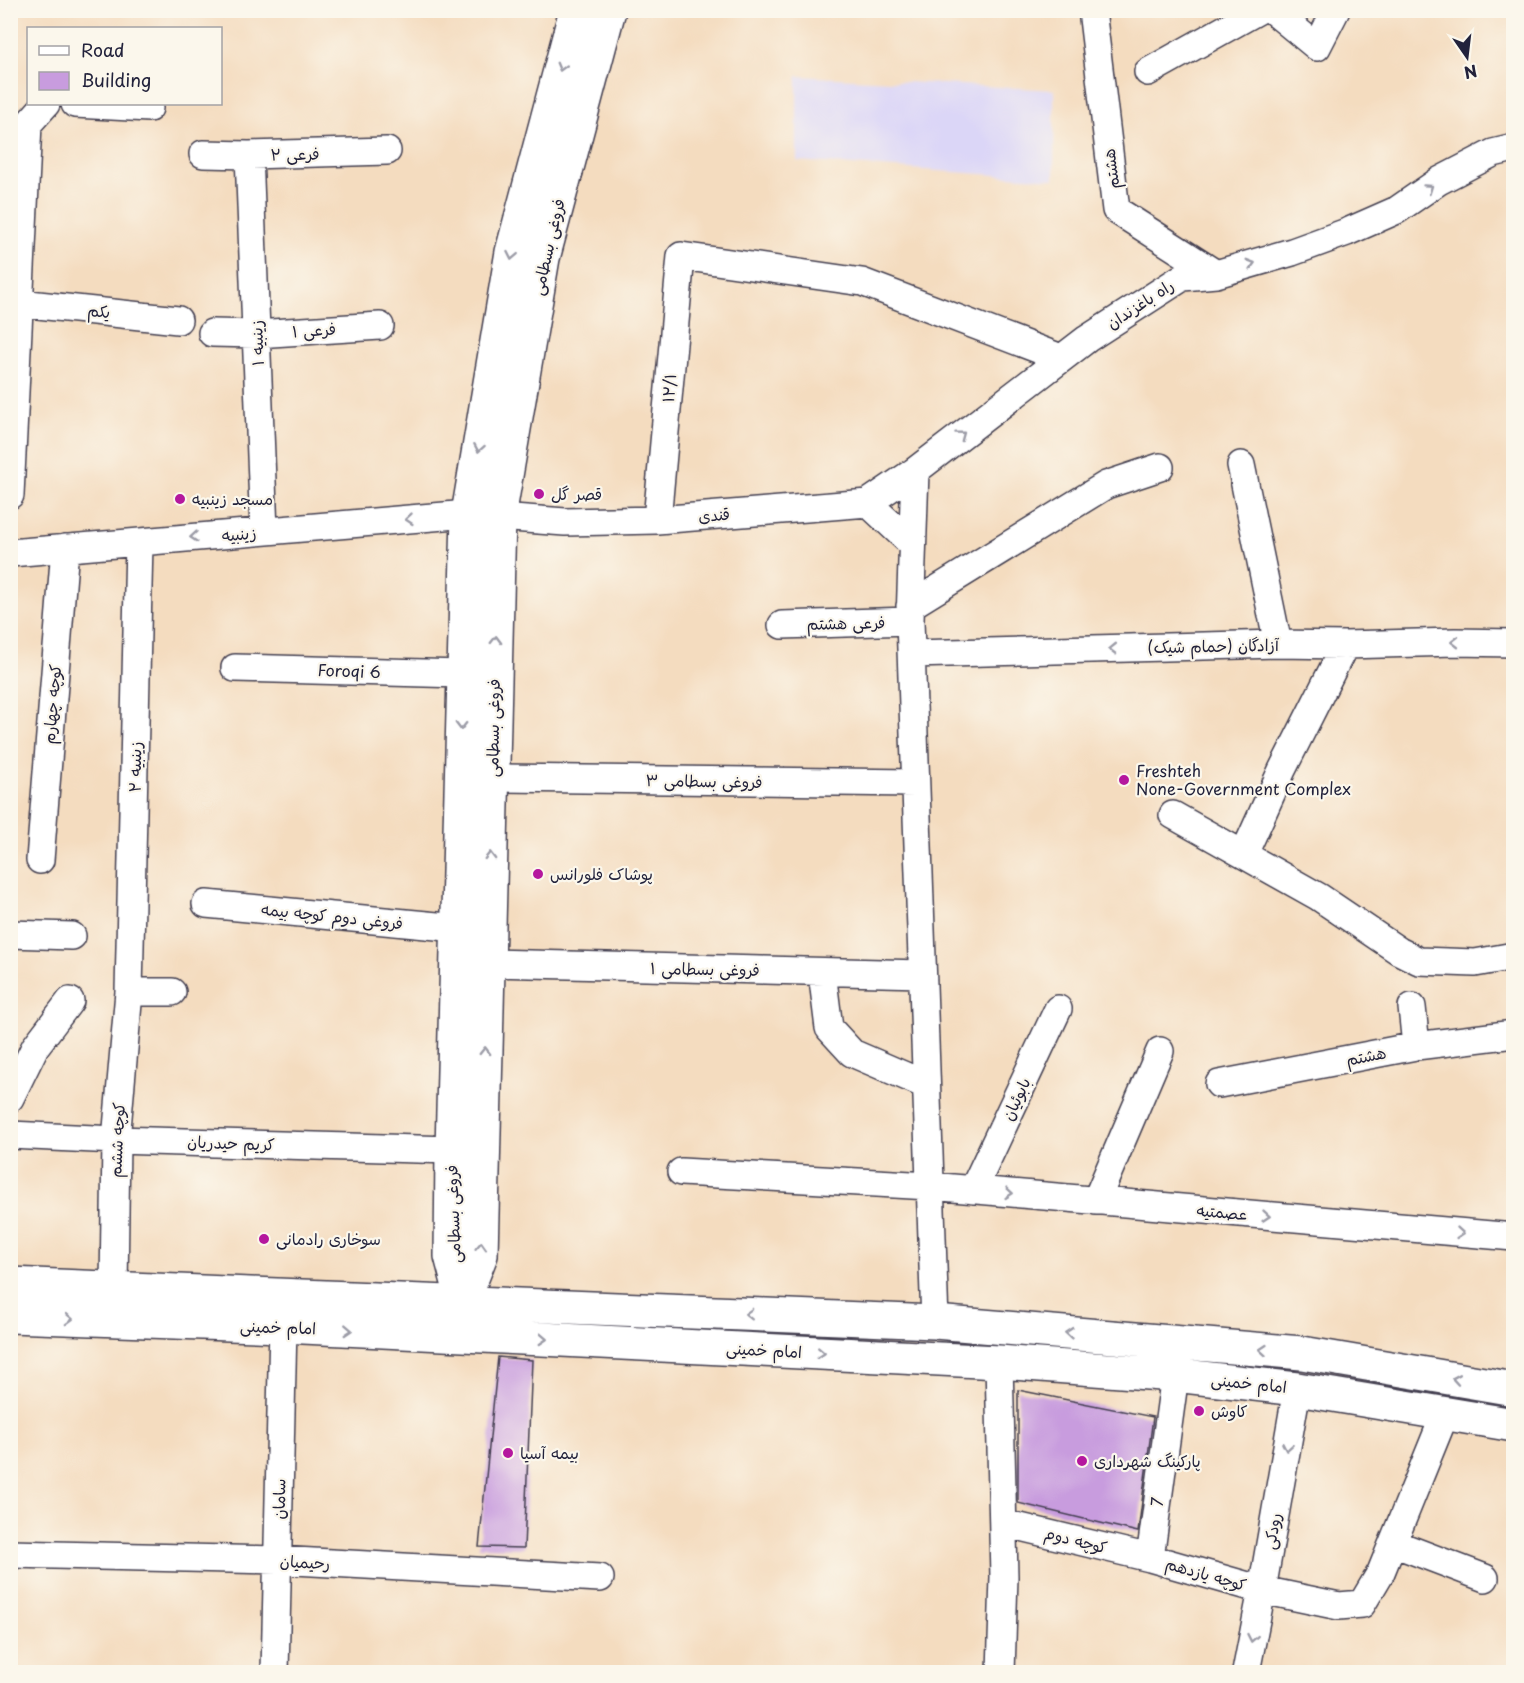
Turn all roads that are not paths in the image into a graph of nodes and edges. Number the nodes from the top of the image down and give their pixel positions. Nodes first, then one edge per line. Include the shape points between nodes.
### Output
1 (576, 10) edge
2 (609, 10) edge
3 (1092, 10) edge
4 (1259, 10) edge
5 (1272, 10) edge
6 (1336, 10) edge
7 (1148, 72) dead end
8 (45, 105) edge
9 (94, 105) edge
10 (149, 108) dead end
11 (22, 127) edge
12 (1514, 148) edge
13 (387, 151) dead end
14 (203, 154) dead end
15 (249, 155) junction
16 (1216, 274) junction
17 (15, 302) edge
18 (178, 320) dead end
19 (380, 326) dead end
20 (212, 333) dead end
21 (256, 334) junction
22 (1061, 358) junction
23 (1241, 465) dead end
24 (1160, 467) dead end
25 (915, 471) junction
26 (10, 495) edge
27 (868, 503) junction
28 (483, 516) junction
29 (657, 520) junction
30 (264, 531) junction
31 (139, 542) junction
32 (912, 544) junction
33 (65, 548) junction
34 (10, 553) edge
35 (910, 614) junction
36 (782, 625) dead end
37 (1514, 643) edge
38 (1278, 644) junction
39 (1345, 645) junction
40 (912, 654) junction
41 (236, 668) dead end
42 (462, 674) junction
43 (492, 778) junction
44 (915, 783) junction
45 (1173, 815) dead end
46 (1244, 854) junction
47 (40, 860) dead end
48 (206, 904) dead end
49 (458, 928) junction
50 (10, 934) edge
51 (72, 936) dead end
52 (1514, 956) edge
53 (488, 963) junction
54 (822, 972) junction
55 (922, 974) junction
56 (129, 992) junction
57 (172, 992) dead end
58 (70, 1000) dead end
59 (1412, 1007) dead end
60 (1058, 1009) dead end
61 (1514, 1034) edge
62 (1416, 1046) junction
63 (1160, 1051) dead end
64 (1219, 1084) dead end
65 (926, 1085) junction
66 (10, 1098) edge
67 (10, 1135) edge
68 (116, 1140) junction
69 (452, 1150) junction
70 (681, 1172) dead end
71 (930, 1186) junction
72 (973, 1190) junction
73 (1096, 1201) junction
74 (1514, 1237) edge
75 (10, 1284) edge
76 (114, 1288) junction
77 (463, 1302) junction
78 (10, 1316) edge
79 (935, 1322) junction
80 (283, 1326) junction
81 (461, 1335) junction
82 (999, 1362) junction
83 (1174, 1375) junction
84 (1297, 1389) junction
85 (1514, 1389) edge
86 (1445, 1414) junction
87 (1514, 1425) edge
88 (1003, 1523) junction
89 (1393, 1543) junction
90 (10, 1554) edge
91 (1150, 1558) junction
92 (278, 1560) junction
93 (600, 1578) dead end
94 (1485, 1578) dead end
95 (1262, 1590) junction
96 (275, 1672) edge
97 (1001, 1672) edge
98 (1245, 1672) edge

1 -> 28 main road, فروغی بسطامی via 512,252
2 - 28 main road, فروغی بسطامی via 543,258
3 - 16 street, هشتم via 1116,210
4 - 7 street
5 - 6 street via 1317,47
8 - 11 street
9 - 10 street
11 - 17 street
16 -> 12 street, راه باغزندان via 1347,232 1397,210 1439,181 1493,153
13 - 15 street, فرعی ۲
14 - 15 street, فرعی ۲
15 - 21 street, زینبیه ۱
16 - 22 street, راه باغزندان via 1183,277
17 - 18 street, یکم
17 - 26 street
19 - 21 street, فرعی ۱
20 - 21 street, فرعی ۱
21 - 30 street, زینبیه ۱
25 -> 22 street, راه باغزندان
22 - 29 street, ۱۲/۱ via 862,282 681,256
23 - 38 street
24 - 35 street via 1106,485
25 - 27 street, راه باغزندان
25 - 32 street
27 - 29 street, قندی
27 - 32 street
28 - 29 street, قندی via 565,522
28 -> 30 street, زینبیه
28 - 42 main road, فروغی بسطامی
43 -> 28 main road, فروغی بسطامی
30 -> 31 street, زینبیه
31 - 33 street, زینبیه
31 - 56 street, زینبیه ۲
32 - 35 street
33 - 34 street, زینبیه
33 - 47 street, کوچه چهارم
35 - 36 street, فرعی هشتم
35 - 40 street
37 -> 39 street, آزادگان (حمام شیک)
38 - 39 street, آزادگان (حمام شیک)
38 -> 40 street, آزادگان (حمام شیک)
39 - 46 street
40 - 44 street
41 - 42 street, Foroqi 6
42 -> 49 main road, فروغی بسطامی
43 - 44 street, فروغی بسطامی ۳
53 -> 43 main road, فروغی بسطامی
44 - 55 street
45 - 46 street
46 - 52 street via 1419,961 1475,963
48 - 49 street, فروغی دوم کوچه بیمه
49 - 69 main road, فروغی بسطامی
50 - 51 street
53 - 54 street, فروغی بسطامی ۱
77 -> 53 main road, فروغی بسطامی via 481,1255
54 - 55 street, فروغی بسطامی ۱
54 - 65 street via 829,1028 844,1045 852,1053
55 - 65 street
56 - 57 street
56 - 68 street, کوچه ششم
58 - 66 street via 35,1047
59 - 62 street
60 - 72 street, بابوئیان
61 - 62 street, هشتم
62 - 64 street, هشتم
63 - 73 street
65 - 71 street
67 - 68 street, کریم حیدریان
68 - 69 street, کریم حیدریان
68 - 76 street, کوچه ششم
69 - 77 main road, فروغی بسطامی via 451,1256
70 - 71 street, عصمتیه
71 - 72 street, عصمتیه
71 - 79 street
72 -> 73 street, عصمتیه
73 -> 74 street, عصمتیه
75 - 76 main road, امام خمینی
76 - 77 main road, امام خمینی
79 -> 77 main road, امام خمینی
77 - 81 main road
78 -> 80 main road, امام خمینی
85 -> 79 main road, امام خمینی via 1302,1353
80 -> 81 main road, امام خمینی
80 - 92 street, سامان
81 -> 82 main road, امام خمینی
82 - 83 main road, امام خمینی
82 - 88 street
83 - 84 main road, امام خمینی
83 - 91 street, 7
84 - 86 main road, امام خمینی
84 -> 95 street, رودکی
86 - 87 main road, امام خمینی
86 - 89 street
88 - 91 street, کوچه دوم
88 - 97 street
89 - 94 street
89 - 95 street, کوچه یازدهم via 1362,1604 1339,1606
90 - 92 street, رحیمیان
91 - 95 street, کوچه یازدهم
92 - 93 street, رحیمیان
92 - 96 street, سامان
95 -> 98 street, رودکی

